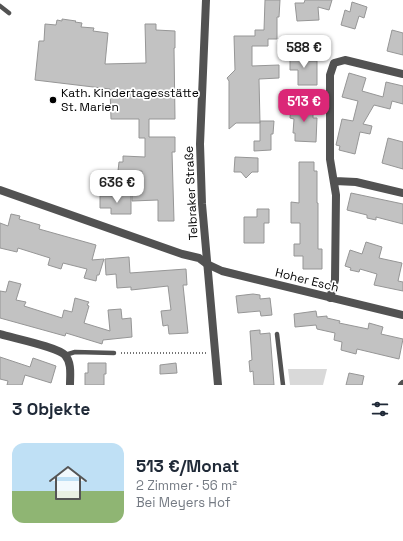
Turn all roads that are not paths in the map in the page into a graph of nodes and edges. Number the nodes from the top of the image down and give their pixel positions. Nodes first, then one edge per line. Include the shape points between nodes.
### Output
1 (206, 0) edge
2 (0, 6) edge
3 (9, 13) dead end
4 (403, 74) edge
5 (335, 181) junction
6 (0, 190) edge
7 (403, 193) edge
8 (207, 264) junction
9 (330, 298) junction
10 (403, 315) edge
11 (0, 334) edge
12 (277, 334) dead end
13 (114, 353) road end
14 (65, 354) junction
15 (70, 385) edge
16 (218, 385) edge
17 (282, 385) edge

1 - 8 street, Telbraker Straße via 200,144
2 - 3 lane
4 - 5 street via 345,60 334,63 330,75 330,159
5 - 7 street via 356,182
5 - 9 street via 335,280
6 - 8 street, Hoher Esch via 199,258
8 - 9 street, Hoher Esch via 222,271
8 - 16 street, Telbraker Straße
9 - 10 street, Hoher Esch
11 - 14 street
12 - 17 lane
13 - 14 lane
14 - 15 street via 70,365

